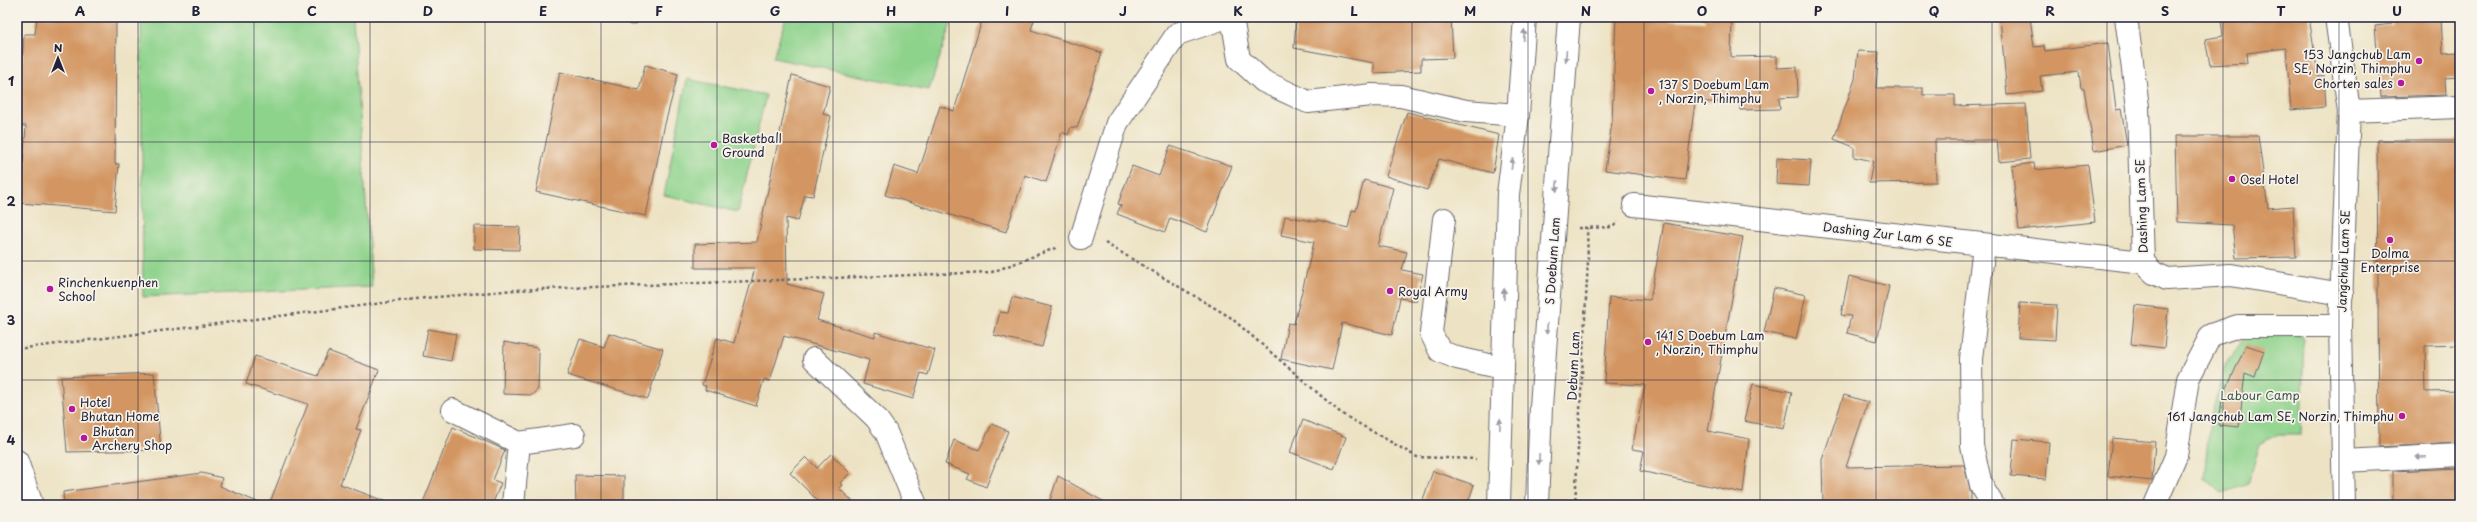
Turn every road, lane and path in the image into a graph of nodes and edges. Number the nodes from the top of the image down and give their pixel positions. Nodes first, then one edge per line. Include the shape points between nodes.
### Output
1 (1227, 17) edge
2 (1232, 17) edge
3 (1525, 17) edge
4 (1569, 17) edge
5 (2126, 17) edge
6 (2336, 17) edge
7 (2460, 107) edge
8 (2348, 111) junction
9 (1518, 115) junction
10 (1634, 205) joint
11 (1444, 219) dead end
12 (1554, 227) junction
13 (1587, 228) junction
14 (1081, 238) junction
15 (1984, 245) junction
16 (2143, 262) junction
17 (2342, 294) junction
18 (2340, 326) junction
19 (17, 349) edge
20 (814, 359) dead end
21 (1502, 368) junction
22 (453, 410) dead end
23 (574, 435) dead end
24 (519, 443) junction
25 (2460, 455) edge
26 (1500, 459) junction
27 (17, 461) edge
28 (2344, 461) junction
29 (32, 505) edge
30 (513, 505) edge
31 (916, 505) edge
32 (1499, 505) edge
33 (1538, 505) edge
34 (1575, 505) edge
35 (1993, 505) edge
36 (2155, 505) edge
37 (2344, 505) edge

1 - 14 street via 1178,34 1117,123
2 - 9 street via 1240,58 1263,80 1308,102 1372,95 1401,96 1466,111
9 -> 3 street
4 -> 12 street, S Doebum Lam
5 - 16 street, Dashing Lam SE via 2138,107
6 - 8 street, Jangchub Lam SE
7 - 8 street
8 - 17 street, Jangchub Lam SE
21 -> 9 street via 1508,194
10 - 13 path via 1613,227
10 - 15 street, Dashing Zur Lam 6 SE
11 - 21 street via 1431,333 1440,351 1457,358
12 - 13 path
12 -> 33 street, S Doebum Lam via 1541,407
13 - 34 path, Debum Lam via 1588,261
14 - 19 path via 992,272 515,290 415,299
14 - 26 path via 1091,235 1230,317 1342,414 1417,457
15 - 16 street, Dashing Zur Lam 6 SE
15 - 35 street via 1971,359 1972,446 1981,485
16 - 17 street, Dashing Lam SE via 2154,273 2167,279 2231,275
17 - 18 street, Jangchub Lam SE
18 - 28 street, Jangchub Lam SE
18 - 36 street via 2238,326 2211,335 2188,379 2176,456
20 - 31 street via 876,418 886,432
26 -> 21 street
22 - 24 street
23 - 24 street
24 - 30 street
25 -> 28 street
26 - 32 street
27 - 29 street
28 - 37 street, Jangchub Lam SE

